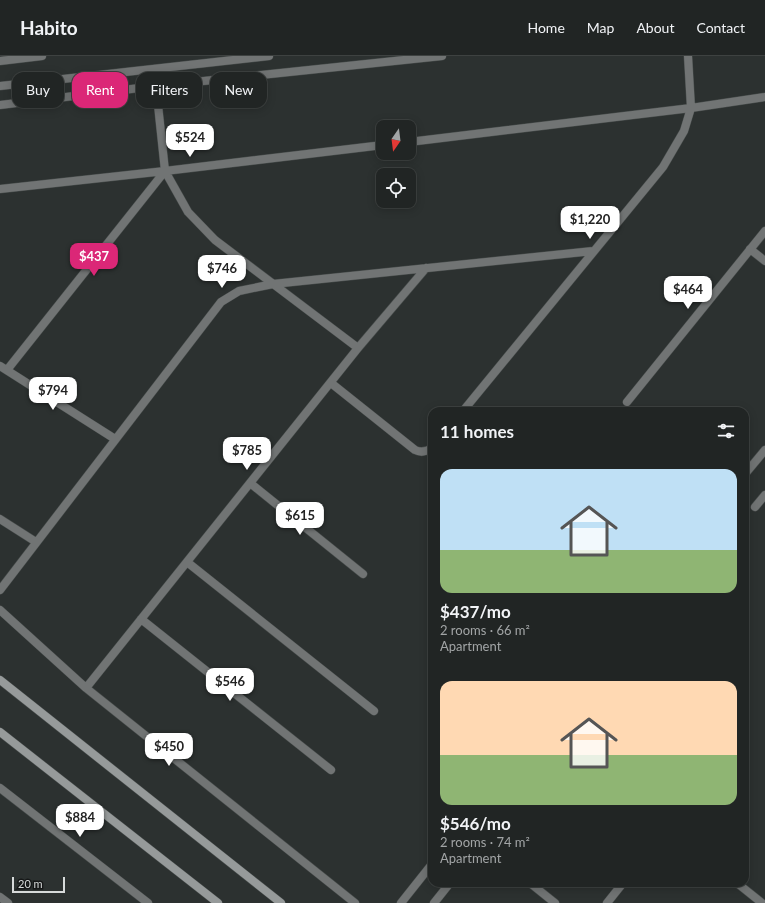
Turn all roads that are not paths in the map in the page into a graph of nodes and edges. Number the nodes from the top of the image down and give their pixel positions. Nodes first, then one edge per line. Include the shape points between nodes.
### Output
1 (42, 56) edge
2 (269, 56) edge
3 (442, 56) edge
4 (688, 56) edge
5 (0, 61) edge
6 (202, 81) edge
7 (0, 86) edge
8 (136, 88) edge
9 (765, 97) edge
10 (0, 105) edge
11 (158, 108) edge
12 (691, 108) junction
13 (416, 141) edge
14 (376, 146) edge
15 (165, 171) junction
16 (0, 189) edge
17 (765, 231) edge
18 (750, 249) junction
19 (593, 252) junction
20 (765, 261) edge
21 (426, 268) junction
22 (273, 284) junction
23 (358, 348) junction
24 (4, 368) edge
25 (331, 383) junction
26 (627, 402) dead end
27 (466, 407) edge
28 (115, 439) junction
29 (428, 450) edge
30 (765, 450) edge
31 (749, 469) edge
32 (250, 483) junction
33 (765, 495) edge
34 (755, 507) dead end
35 (0, 520) edge
36 (36, 542) junction
37 (187, 562) junction
38 (363, 574) dead end
39 (0, 590) edge
40 (0, 610) edge
41 (141, 619) junction
42 (0, 680) edge
43 (86, 688) junction
44 (374, 711) dead end
45 (0, 732) edge
46 (331, 770) dead end
47 (0, 788) edge
48 (428, 869) edge
49 (447, 887) edge
50 (535, 887) edge
51 (620, 887) edge
52 (742, 887) edge
53 (0, 897) edge
54 (8, 903) edge
55 (148, 903) edge
56 (218, 903) edge
57 (281, 903) edge
58 (356, 903) edge
59 (401, 903) edge
60 (434, 903) edge
61 (555, 903) edge
62 (608, 903) edge
63 (762, 903) edge

1 - 5 street
2 - 7 street
3 - 6 street
4 - 12 street
8 - 10 street
9 - 12 street
11 - 15 street
12 - 13 street
12 - 19 street via 684,131 663,167
14 - 15 street
15 - 16 street
15 - 22 street via 188,212 215,240
15 - 24 street
17 - 18 street
18 - 20 street
18 - 26 street
19 - 21 street
19 - 27 street
21 - 22 street
21 - 23 street
22 - 23 street
22 - 28 street via 239,290 220,302
23 - 25 street
24 - 28 street
25 - 29 street via 415,450
25 - 32 street
28 - 36 street
30 - 31 street
32 - 37 street
32 - 38 street
33 - 34 street
35 - 36 street
36 - 39 street
37 - 41 street
37 - 44 street
40 - 43 street
41 - 43 street
41 - 46 street
42 - 57 main road
43 - 58 street
45 - 56 main road
47 - 55 street
48 - 59 street
49 - 60 street
50 - 61 street
51 - 62 street
52 - 63 street
53 - 54 street

